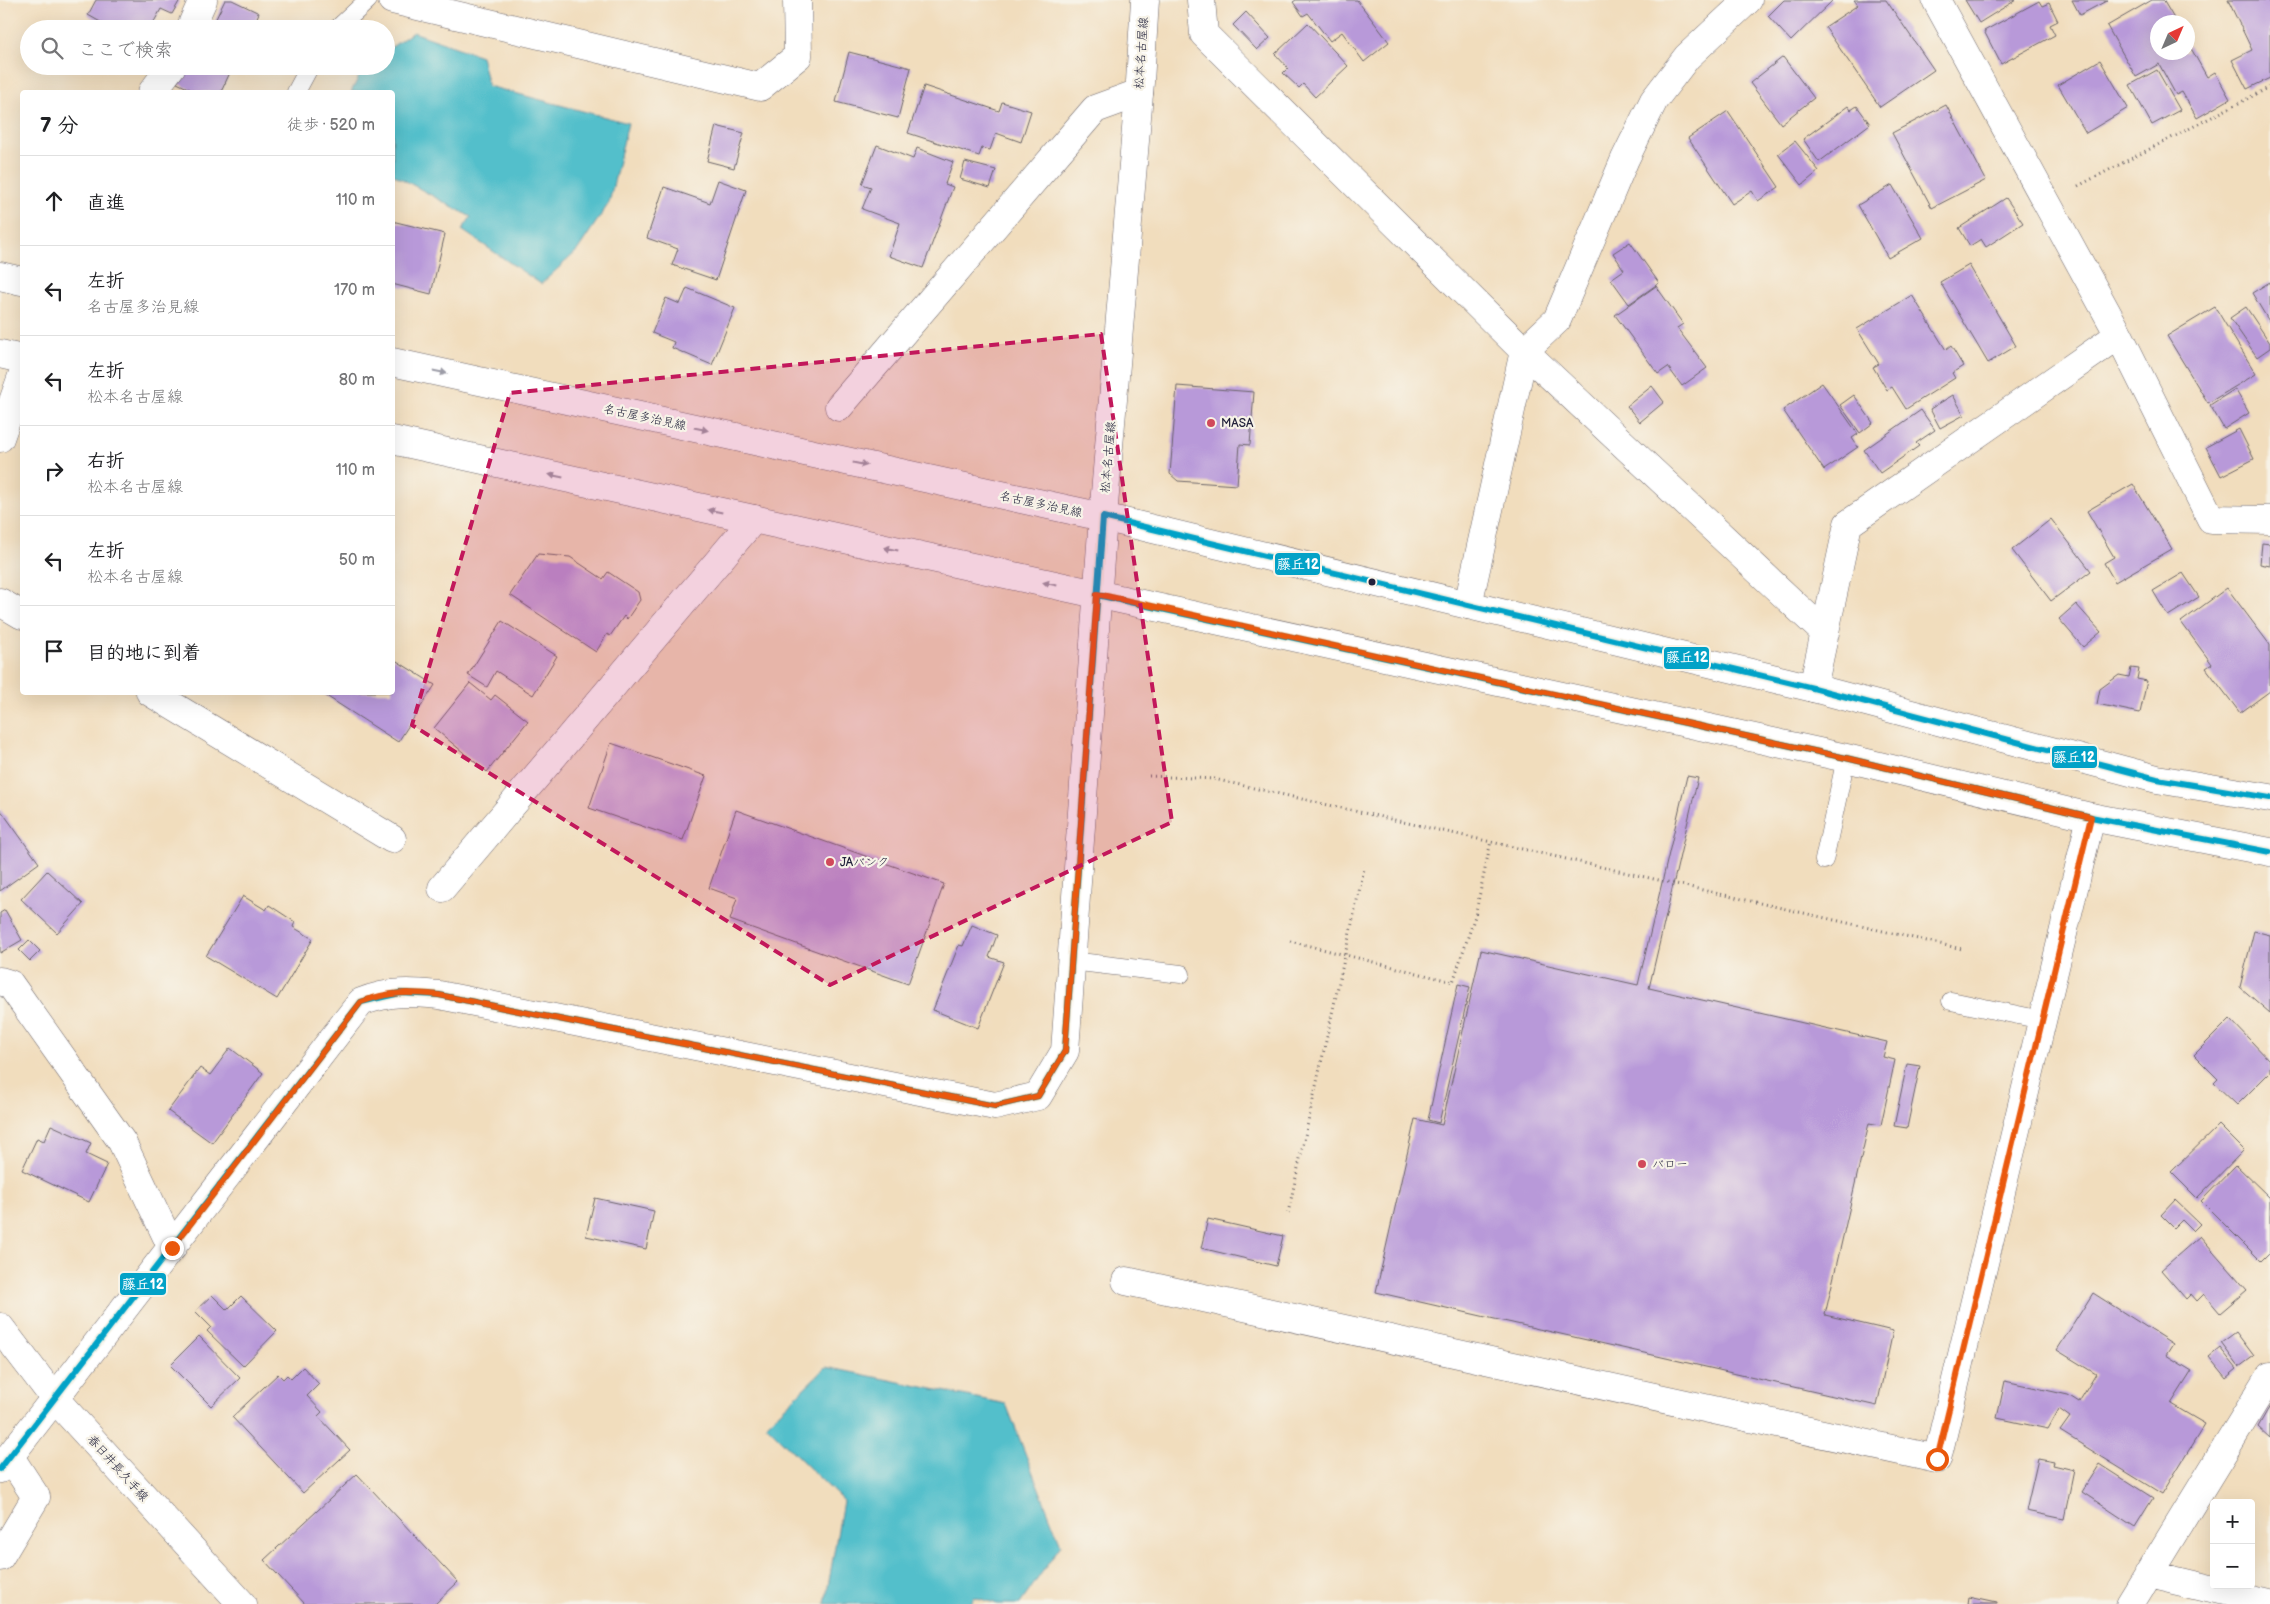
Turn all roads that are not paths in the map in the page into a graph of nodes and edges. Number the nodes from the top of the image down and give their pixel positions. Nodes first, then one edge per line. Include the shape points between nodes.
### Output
1 (203, 0) edge
2 (368, 0) edge
3 (392, 0) edge
4 (797, 0) edge
5 (1144, 0) edge
6 (1202, 0) edge
7 (1748, 0) edge
8 (1936, 0) edge
9 (194, 20) edge
10 (347, 20) edge
11 (165, 75) edge
12 (305, 75) edge
13 (154, 90) edge
14 (297, 90) edge
15 (1139, 93) junction
16 (0, 276) edge
17 (20, 281) edge
18 (2119, 335) junction
19 (1524, 351) junction
20 (0, 354) edge
21 (20, 359) edge
22 (395, 363) edge
23 (20, 382) edge
24 (839, 408) dead end
25 (0, 438) edge
26 (395, 441) edge
27 (1103, 517) junction
28 (754, 519) junction
29 (2270, 520) edge
30 (1097, 594) junction
31 (0, 602) edge
32 (1468, 605) junction
33 (20, 615) edge
34 (1825, 633) junction
35 (1813, 688) junction
36 (155, 695) edge
37 (1846, 758) junction
38 (2270, 798) edge
39 (2091, 817) junction
40 (392, 839) dead end
41 (2270, 852) edge
42 (1824, 860) dead end
43 (442, 888) dead end
44 (1071, 961) junction
45 (1181, 974) dead end
46 (0, 981) edge
47 (1951, 1001) dead end
48 (2042, 1020) junction
49 (172, 1248) junction
50 (1126, 1281) dead end
51 (0, 1326) edge
52 (2270, 1376) edge
53 (56, 1399) junction
54 (5, 1463) edge
55 (0, 1557) edge
56 (2148, 1574) junction
57 (2270, 1603) edge
58 (242, 1604) edge
59 (2130, 1604) edge

1 - 9 street
2 - 10 lane
3 - 4 street via 760,87 798,56
5 - 15 street, 松本名古屋線
6 - 19 street via 1204,34
7 - 19 street via 1686,57 1654,100 1625,159 1557,320
8 - 18 street
11 - 13 street
12 - 14 lane
15 - 24 street via 1095,109
15 - 27 street, 松本名古屋線
16 - 17 street
18 - 29 street via 2211,518
18 - 34 street via 1848,524
19 - 32 street
19 - 34 street
20 - 21 street
22 -> 27 street, 名古屋多治見線
23 - 25 street
28 -> 26 street
27 - 30 street, 松本名古屋線
27 - 32 street, 名古屋多治見線
30 -> 28 street
28 - 43 street
30 - 37 street
30 - 44 street, 松本名古屋線
31 - 33 street
32 - 35 street, 名古屋多治見線
34 - 35 street
35 - 38 street, 名古屋多治見線 via 2157,779
36 - 40 street
37 - 39 street
37 - 42 lane
39 - 41 street
39 - 48 street
44 - 45 lane
44 - 49 street, 松本名古屋線 via 1065,1051 1038,1096 995,1106 439,995 402,992 378,996 361,1002
46 - 49 street via 10,984 122,1142
47 - 48 lane
48 - 50 street via 1937,1459
49 - 53 street, 松本名古屋線
51 - 53 street, 春日井長久手線
52 - 56 street
53 - 54 street, 松本名古屋線
53 - 58 street, 春日井長久手線
54 - 55 street via 36,1497
56 - 57 street
56 - 59 street

